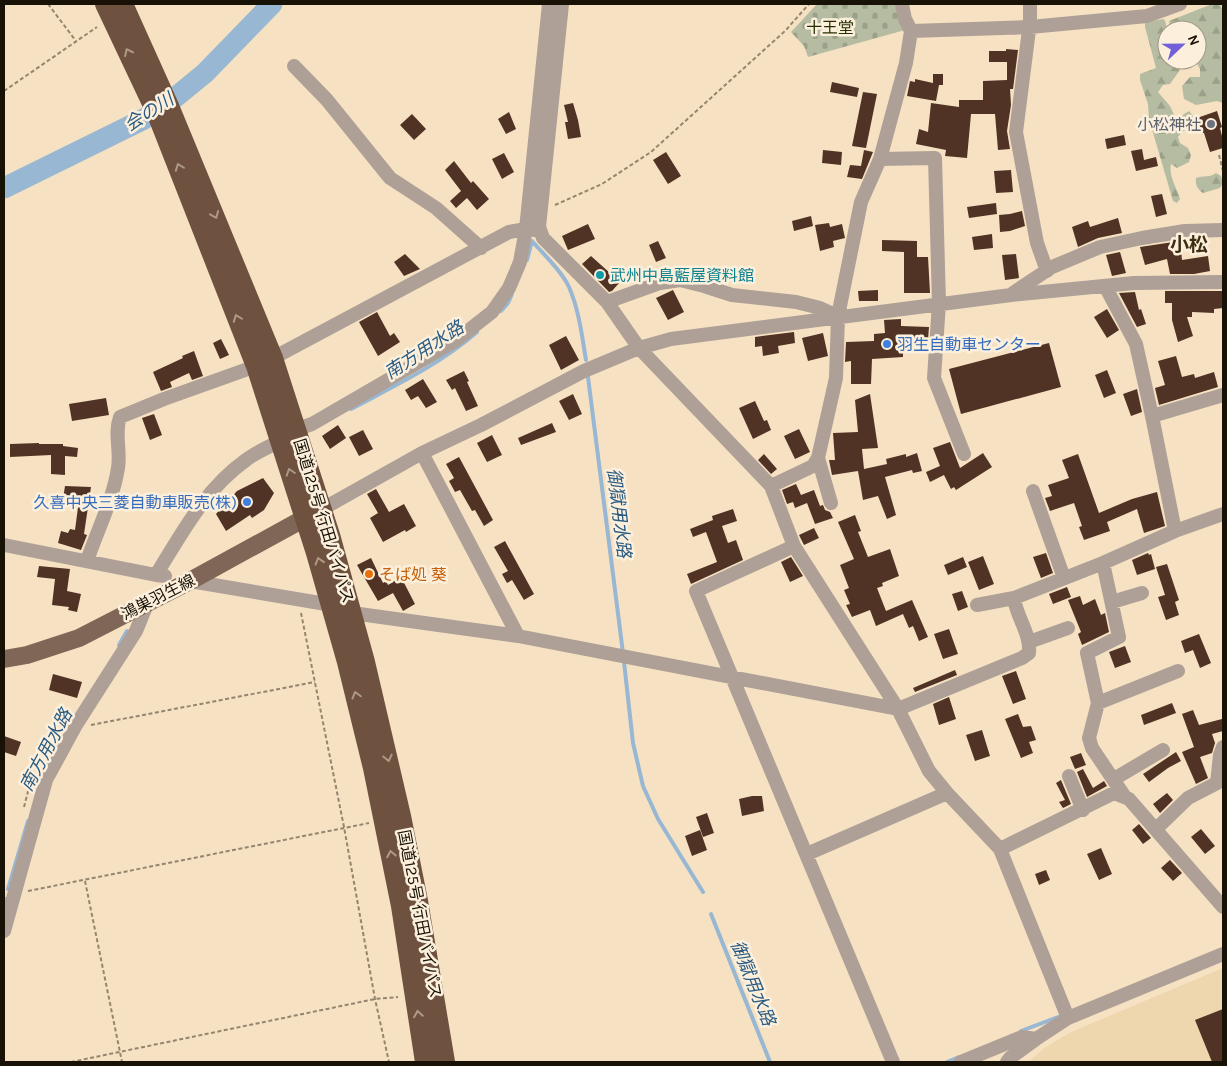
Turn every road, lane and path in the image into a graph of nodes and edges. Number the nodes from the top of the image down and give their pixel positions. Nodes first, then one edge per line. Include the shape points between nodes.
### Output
1 (48, 4) edge
2 (549, 4) edge
3 (562, 4) edge
4 (809, 4) edge
5 (902, 4) edge
6 (1030, 4) edge
7 (1180, 4) edge
8 (113, 8) edge
9 (1030, 27) junction
10 (911, 31) junction
11 (76, 41) junction
12 (294, 66) dead end
13 (4, 91) edge
14 (1219, 155) dead end
15 (880, 159) junction
16 (1223, 171) edge
17 (541, 211) junction
18 (526, 229) junction
19 (540, 230) junction
20 (1223, 230) edge
21 (480, 248) junction
22 (1047, 271) junction
23 (1223, 282) edge
24 (1105, 286) junction
25 (1011, 295) junction
26 (608, 302) junction
27 (939, 303) junction
28 (838, 316) junction
29 (639, 348) junction
30 (264, 362) junction
31 (1223, 395) edge
32 (1152, 416) junction
33 (297, 429) junction
34 (280, 441) junction
35 (422, 453) junction
36 (964, 454) dead end
37 (818, 458) junction
38 (771, 486) junction
39 (1033, 491) dead end
40 (831, 503) dead end
41 (314, 513) junction
42 (1223, 514) edge
43 (1175, 531) junction
44 (4, 545) edge
45 (794, 546) junction
46 (87, 562) junction
47 (1103, 563) junction
48 (1064, 578) junction
49 (190, 581) junction
50 (1142, 593) dead end
51 (1014, 598) junction
52 (298, 600) junction
53 (1112, 602) junction
54 (147, 604) junction
55 (332, 605) junction
56 (977, 605) dead end
57 (352, 613) junction
58 (1068, 628) dead end
59 (518, 636) junction
60 (1029, 642) junction
61 (4, 659) edge
62 (1178, 671) dead end
63 (732, 676) junction
64 (314, 682) junction
65 (1098, 704) junction
66 (898, 709) junction
67 (76, 724) junction
68 (1223, 748) edge
69 (1163, 750) dead end
70 (1069, 776) dead end
71 (1114, 780) junction
72 (947, 793) junction
73 (1125, 797) junction
74 (1083, 810) junction
75 (384, 821) junction
76 (344, 827) junction
77 (1156, 829) junction
78 (1000, 849) junction
79 (806, 854) junction
80 (85, 880) junction
81 (9, 892) edge
82 (1223, 907) edge
83 (4, 930) edge
84 (1223, 954) edge
85 (415, 995) junction
86 (375, 1000) junction
87 (1068, 1018) junction
88 (1036, 1039) junction
89 (120, 1052) junction
90 (71, 1062) edge
91 (122, 1062) edge
92 (389, 1062) edge
93 (425, 1062) edge
94 (445, 1062) edge
95 (893, 1062) edge
96 (961, 1062) edge
97 (1007, 1062) edge

1 - 11 path
2 - 18 street
3 - 17 street
4 - 17 path via 785,31 651,152 602,184
5 - 10 street
6 - 9 street
7 - 9 street via 1147,16
8 - 11 path
8 - 30 highway, 国道125号 行田バイパス via 163,110
9 - 10 street
9 - 22 street via 1016,132 1037,243
10 - 15 street
11 - 13 path
12 - 21 street via 327,100 390,178 436,208
14 - 16 path
15 - 27 street via 935,158
15 - 28 street via 861,202
17 - 19 street
18 - 19 street
18 - 21 street via 509,232
18 - 33 street via 520,262 509,288 492,312 455,341 312,424
19 - 26 street via 542,238
20 - 22 street via 1185,231 1134,240 1100,248
21 - 30 street
22 - 25 street
23 - 24 street
24 - 25 street
24 - 32 street via 1136,344
25 - 27 street
26 - 28 street via 660,283 680,280 732,295 796,302
26 - 29 street
27 - 28 street
27 - 36 street via 934,378
28 - 29 street via 671,339
28 - 37 street via 836,378
29 - 35 street via 584,371
29 - 38 street
30 - 33 highway, 国道125号 行田バイパス
30 - 34 highway, 国道125号 行田バイパス
30 - 46 street via 120,417 117,426 118,467
31 - 32 street
32 - 43 street
33 - 41 highway, 国道125号 行田バイパス
41 -> 34 highway, 国道125号 行田バイパス
34 - 46 street via 247,459 212,489 190,520 160,575
35 - 41 street
35 - 59 street
37 - 38 street via 813,466
37 - 40 street
38 - 45 street
39 - 48 street
41 - 49 main road, 鴻巣羽生線
55 -> 41 highway, 国道125号 行田バイパス
41 - 57 highway, 国道125号 行田バイパス
42 - 43 street
43 - 47 street
44 - 46 street
45 - 63 street via 696,591
45 - 66 street
47 - 48 street
47 - 53 street
48 - 51 street
49 - 52 street
49 - 54 main road, 鴻巣羽生線
50 - 53 street
51 - 56 street
51 - 60 street
52 - 55 street
52 - 64 path
53 - 65 street via 1119,637 1087,653
54 - 61 main road, 鴻巣羽生線 via 78,638
54 - 67 street via 136,631
75 -> 55 highway, 国道125号 行田バイパス
57 - 59 street
57 -> 94 highway, 国道125号 行田バイパス via 401,816
58 - 60 street
59 - 63 street
60 - 66 street via 1029,653 1022,658
62 - 65 street
63 - 66 street
63 - 79 street
64 - 67 path via 97,725
64 - 76 path
65 - 71 street via 1088,738
66 - 72 street via 929,771
67 - 81 street via 46,780
68 - 77 street via 1217,783 1188,798
69 - 71 street
70 - 74 street
71 - 73 street
72 - 78 street
72 - 79 street
73 - 74 street via 1114,793
73 - 77 street
74 - 78 street
75 - 76 path
85 -> 75 highway, 国道125号 行田バイパス
76 - 80 path
76 - 86 path
77 - 82 street
78 - 87 street
79 - 95 street
80 - 81 path
80 - 89 path
81 - 83 street
84 - 87 street
85 - 86 path
93 -> 85 highway, 国道125号 行田バイパス
86 - 89 path
86 - 92 path
87 - 88 street
88 - 96 street via 1022,1037
88 - 97 street
89 - 90 path
89 - 91 path

